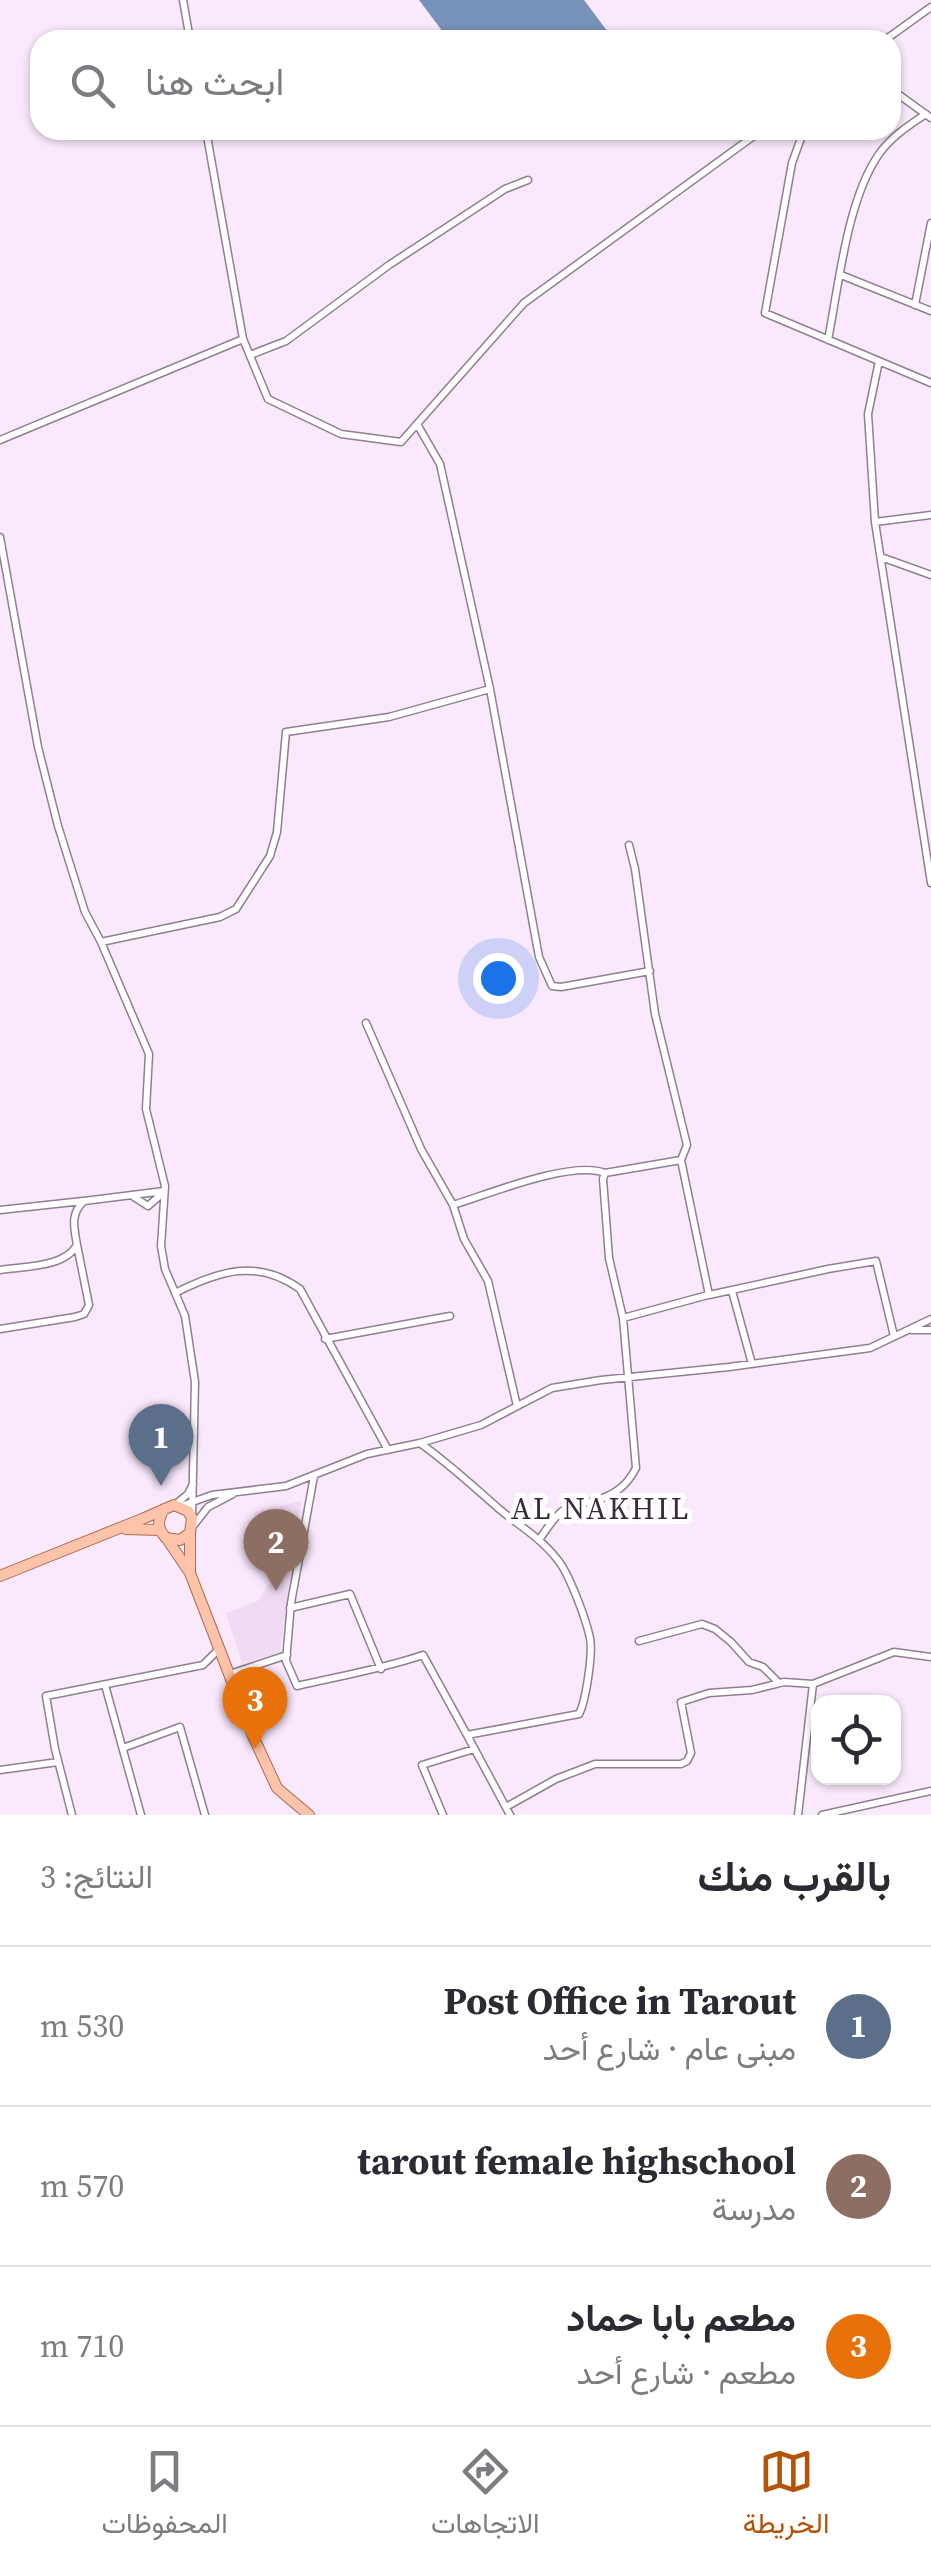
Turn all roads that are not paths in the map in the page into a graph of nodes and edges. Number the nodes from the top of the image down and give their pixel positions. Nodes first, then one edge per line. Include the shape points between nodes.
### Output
1 (183, 0) edge
2 (931, 7) edge
3 (188, 30) edge
4 (899, 30) edge
5 (901, 96) edge
6 (928, 116) edge
7 (901, 133) edge
8 (208, 140) edge
9 (748, 140) edge
10 (800, 140) edge
11 (893, 140) edge
12 (528, 180) dead end
13 (931, 228) edge
14 (841, 275) junction
15 (914, 305) junction
16 (931, 311) edge
17 (243, 339) junction
18 (828, 340) junction
19 (250, 355) junction
20 (879, 361) junction
21 (931, 383) edge
22 (417, 424) junction
23 (0, 440) edge
24 (931, 515) edge
25 (875, 522) junction
26 (0, 536) edge
27 (881, 557) junction
28 (931, 561) edge
29 (928, 574) edge
30 (490, 689) junction
31 (629, 846) dead end
32 (931, 883) edge
33 (101, 942) junction
34 (650, 970) junction
35 (366, 1024) dead end
36 (681, 1160) junction
37 (606, 1173) junction
38 (164, 1191) junction
39 (84, 1201) junction
40 (453, 1205) junction
41 (0, 1209) edge
42 (77, 1245) junction
43 (0, 1270) edge
44 (732, 1291) junction
45 (176, 1293) junction
46 (709, 1295) junction
47 (450, 1316) dead end
48 (622, 1318) junction
49 (931, 1319) edge
50 (0, 1328) edge
51 (907, 1330) junction
52 (931, 1330) edge
53 (894, 1336) junction
54 (325, 1339) junction
55 (752, 1364) junction
56 (627, 1378) junction
57 (517, 1406) junction
58 (420, 1442) junction
59 (388, 1450) junction
60 (314, 1476) junction
61 (194, 1483) junction
62 (237, 1492) junction
63 (212, 1495) junction
64 (194, 1500) junction
65 (173, 1507) junction
66 (192, 1526) junction
67 (115, 1530) junction
68 (163, 1534) junction
69 (539, 1540) junction
70 (190, 1573) junction
71 (0, 1576) edge
72 (290, 1608) junction
73 (639, 1640) dead end
74 (220, 1648) junction
75 (287, 1656) junction
76 (931, 1657) edge
77 (380, 1669) junction
78 (230, 1674) junction
79 (779, 1683) junction
80 (106, 1684) junction
81 (813, 1684) junction
82 (466, 1736) junction
83 (123, 1748) junction
84 (474, 1749) junction
85 (58, 1762) junction
86 (0, 1770) edge
87 (931, 1791) edge
88 (506, 1807) junction
89 (72, 1815) edge
90 (142, 1815) edge
91 (205, 1815) edge
92 (308, 1815) edge
93 (442, 1815) edge
94 (510, 1815) edge
95 (798, 1815) edge
96 (822, 1815) edge

1 - 3 street
2 - 4 street
5 - 6 street
6 - 7 street
8 - 17 street
9 - 22 street via 524,303
10 - 18 street via 765,313
11 - 14 street via 864,181
12 - 19 street via 388,265 286,341
13 - 15 street
14 - 15 street
14 - 18 street
15 - 16 street
17 - 19 street
17 - 23 street
18 - 20 street
19 - 22 street via 268,399 341,434 401,442
20 - 21 street
20 - 25 street via 868,414
22 - 30 street via 440,464
24 - 25 street
25 - 27 street
26 - 33 street via 38,747 85,912
27 - 29 street
27 - 32 street
28 - 29 street
30 - 33 street via 388,717 286,732 274,844 236,909
30 - 34 street via 539,957 552,986
31 - 34 street
33 - 38 street via 148,1054 146,1109
34 - 36 street via 687,1145
35 - 40 street
36 - 37 street
36 - 46 street
37 - 40 street via 558,1172
37 - 48 street via 609,1258
38 - 39 street
38 - 45 street via 161,1246
39 - 41 street
39 - 42 street via 73,1221
40 - 57 street via 488,1281
42 - 43 street via 57,1261
42 - 50 street via 89,1305 84,1314
44 - 46 street
44 - 53 street via 876,1261
44 - 55 street
45 - 54 street via 236,1270 278,1276 300,1289
45 - 61 street via 195,1382
46 - 48 street
47 - 54 street
48 - 56 street
49 - 51 street
51 - 52 street
51 - 53 street
53 - 55 street via 870,1348
54 - 59 street
55 - 56 street
56 - 57 street via 552,1388
56 - 69 street via 636,1468 630,1482 555,1516
57 - 58 street
58 - 59 street
58 - 69 street
59 - 60 street
60 - 62 street
60 - 72 street
61 - 63 street
61 - 64 street
61 - 65 street
62 - 63 street
62 - 66 street via 208,1507
63 - 64 street
64 - 65 street
64 - 66 street
65 - 66 main road via 188,1510
65 - 67 main road
65 - 68 main road via 158,1520
66 - 68 main road via 180,1540
66 - 70 main road
67 - 68 main road
67 - 71 main road
68 - 70 main road
69 - 82 street via 560,1561 590,1640 585,1704 580,1714
70 - 74 main road
72 - 75 street
72 - 77 street via 350,1594
73 - 79 street via 702,1624
74 - 78 main road
74 - 80 street via 203,1665
75 - 77 street via 297,1686
75 - 78 street
76 - 81 street via 894,1652
77 - 82 street via 423,1655
78 - 92 main road via 277,1788
79 - 81 street
79 - 88 street via 682,1702 688,1761 595,1764
80 - 83 street
80 - 85 street via 46,1696
81 - 95 street
82 - 84 street
83 - 90 street
83 - 91 street via 180,1727
84 - 88 street
84 - 93 street via 422,1766
85 - 86 street
85 - 89 street
87 - 96 street
88 - 94 street

